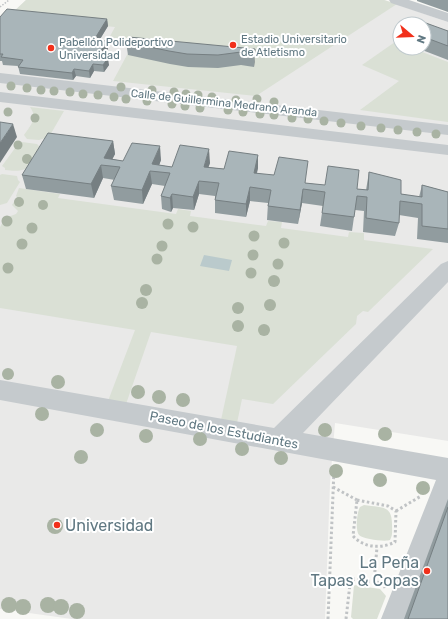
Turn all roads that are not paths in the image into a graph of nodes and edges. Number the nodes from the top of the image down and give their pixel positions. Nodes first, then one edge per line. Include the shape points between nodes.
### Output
1 (399, 0) edge
2 (448, 18) edge
3 (0, 78) edge
4 (0, 97) edge
5 (448, 130) edge
6 (448, 150) edge
7 (448, 269) edge
8 (0, 390) edge
9 (279, 440) junction
10 (448, 470) edge
11 (448, 484) edge
12 (399, 612) edge

1 - 2 street
3 - 5 street, Calle de Guillermina Medrano Aranda
4 - 6 street
7 - 9 street
8 - 9 street, Paseo de los Estudiantes
9 - 10 street, Paseo de los Estudiantes
11 - 12 street

